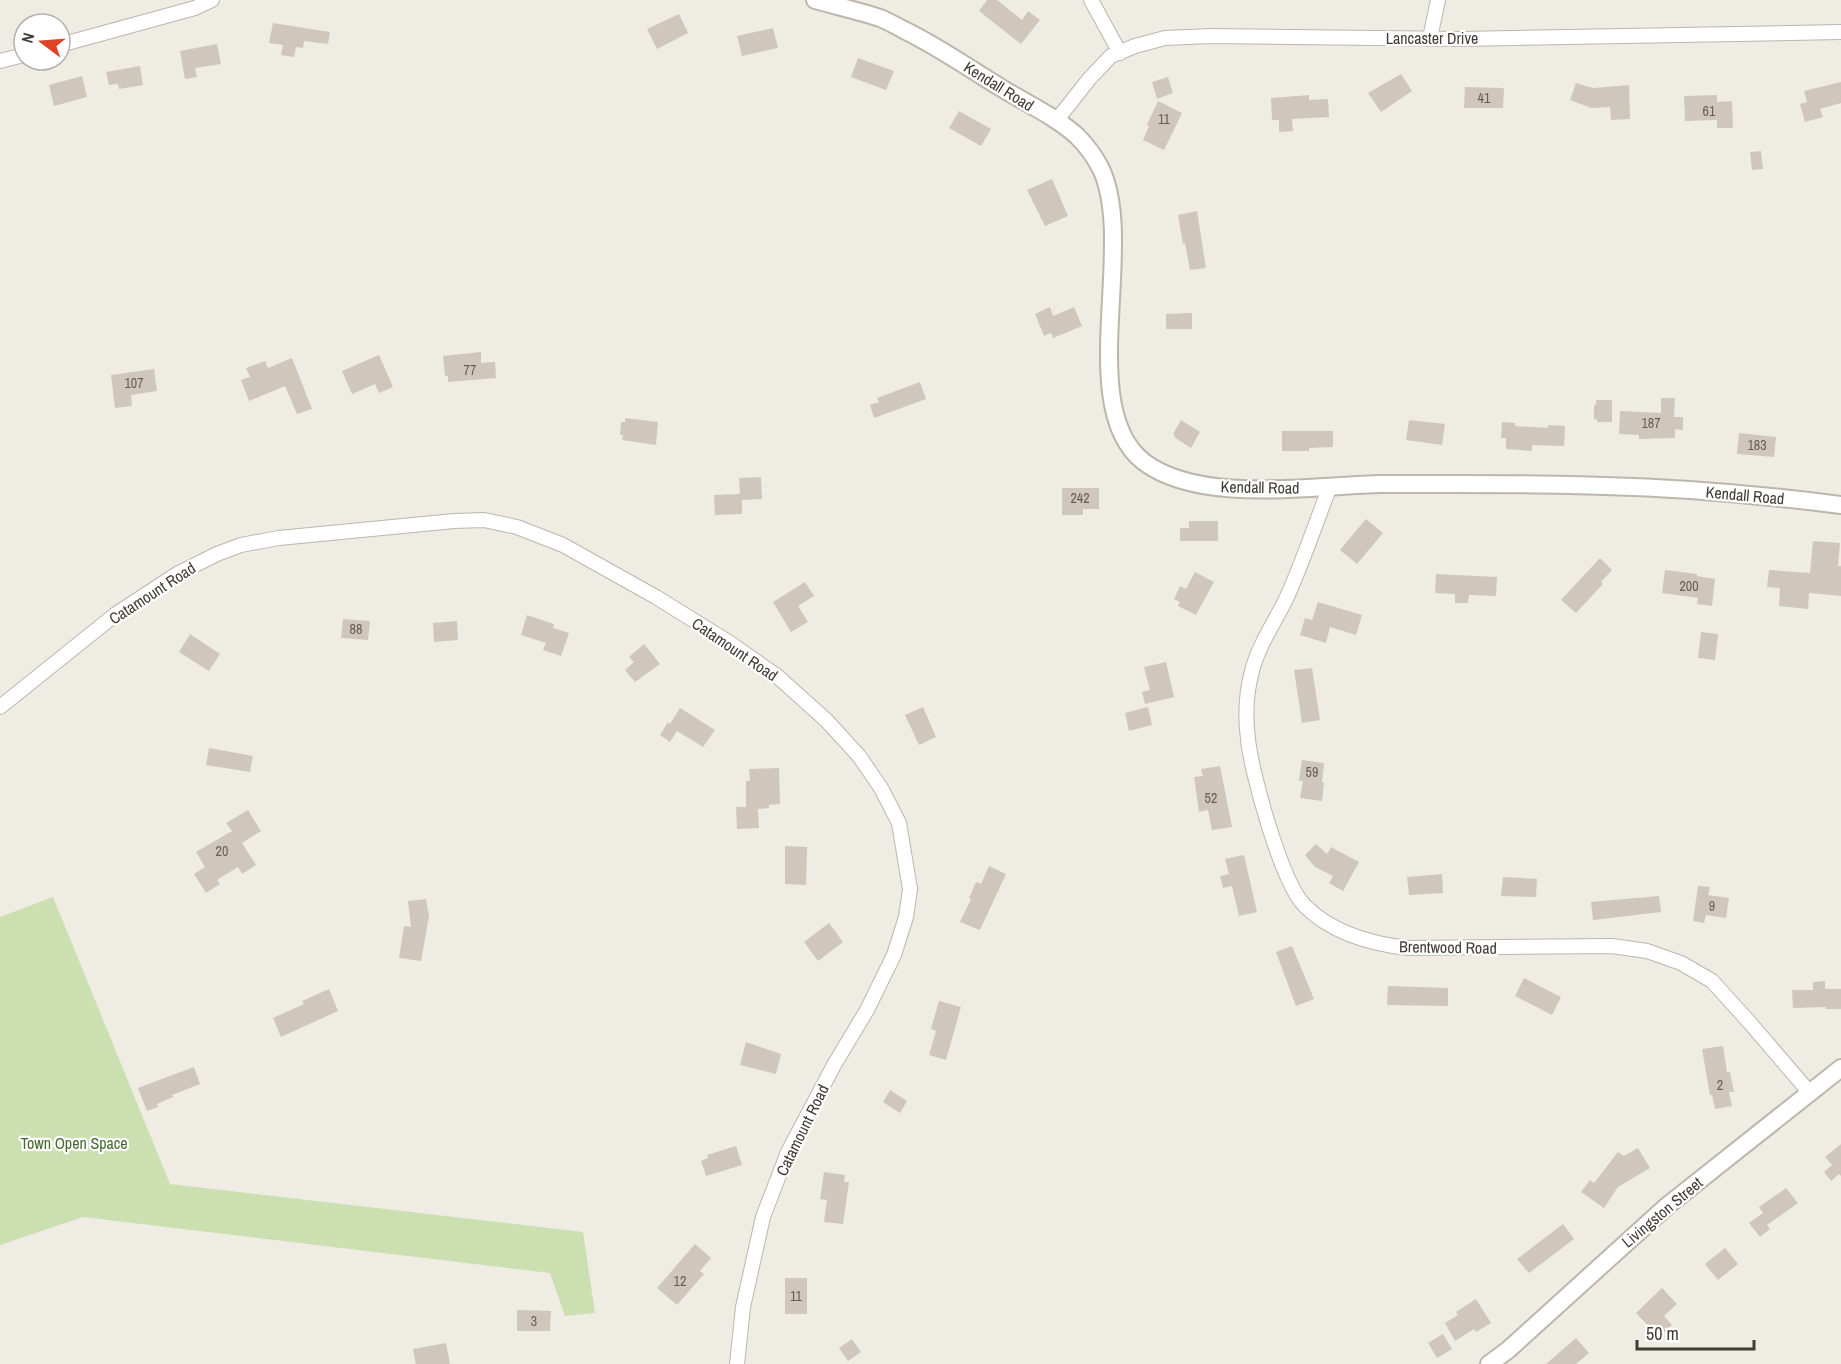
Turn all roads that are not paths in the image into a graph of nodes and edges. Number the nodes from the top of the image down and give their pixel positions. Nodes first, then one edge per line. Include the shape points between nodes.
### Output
1 (212, 0) edge
2 (815, 0) edge
3 (1091, 0) edge
4 (1438, 0) edge
5 (1841, 32) edge
6 (1430, 38) junction
7 (72, 42) edge
8 (1120, 53) junction
9 (1056, 121) junction
10 (1330, 486) junction
11 (1841, 505) edge
12 (0, 707) edge
13 (1841, 1068) edge
14 (1810, 1093) junction
15 (737, 1364) edge
16 (1489, 1364) edge

1 - 7 street
2 - 9 street, Kendall Road via 882,19 929,43
3 - 8 street
4 - 6 street
5 - 6 street, Lancaster Drive
6 - 8 street, Lancaster Drive via 1165,38
8 - 9 street, Lancaster Drive via 1090,78
9 - 10 street, Kendall Road via 1088,149 1101,169 1108,191 1112,222 1111,384 1115,418 1125,440 1144,461 1170,476 1207,486 1255,490
10 - 11 street, Kendall Road via 1605,486 1738,493
10 - 14 street, Brentwood Road via 1286,598 1262,645 1246,704 1248,740 1263,805 1284,870 1303,904 1320,920 1378,945 1612,946 1647,951 1681,963 1712,981
12 - 15 street, Catamount Road via 116,614 216,554 279,538 454,521 484,520 517,527 562,545 656,597 777,676 826,720 859,756 881,788 899,823 910,889 894,955 788,1152 763,1217 743,1307
13 - 14 street, Livingston Street
14 - 16 street, Livingston Street via 1667,1206

